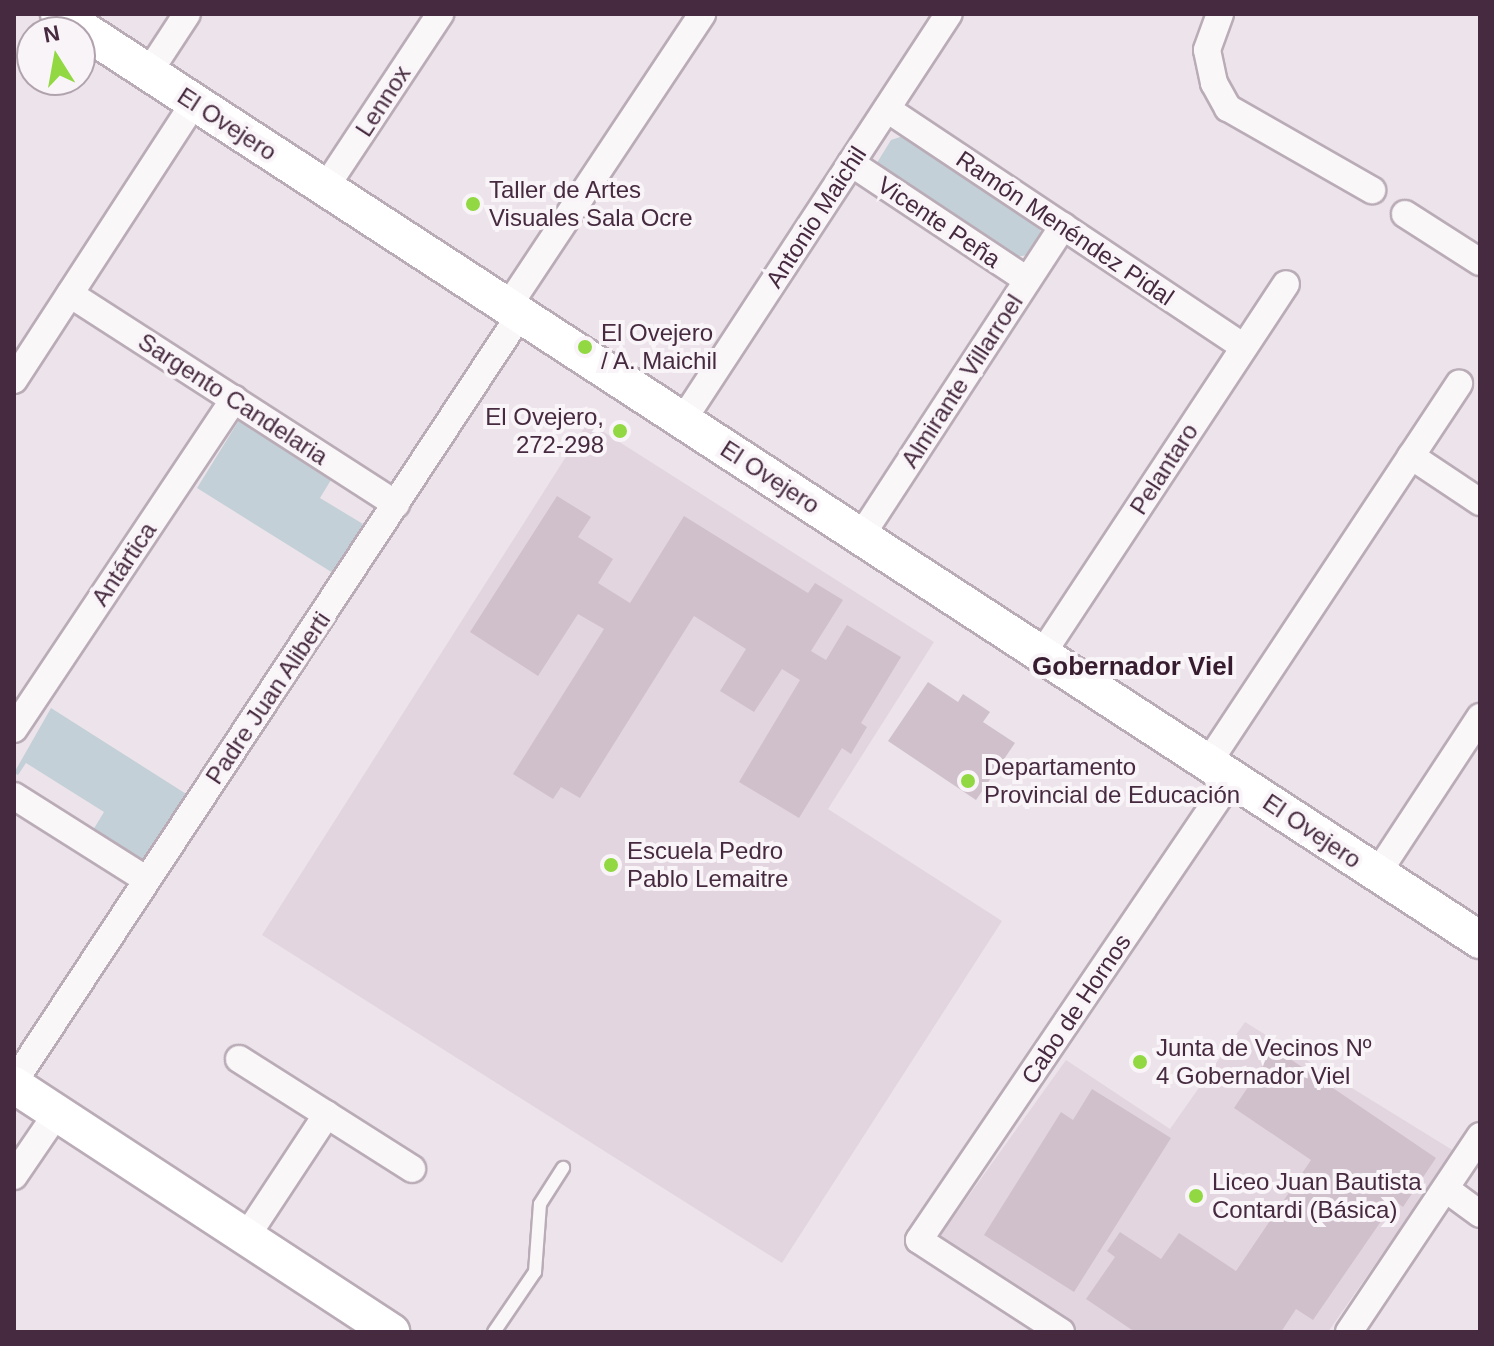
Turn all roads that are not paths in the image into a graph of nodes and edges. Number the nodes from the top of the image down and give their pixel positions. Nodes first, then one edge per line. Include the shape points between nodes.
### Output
1 (59, 14) edge
2 (187, 14) edge
3 (440, 14) edge
4 (702, 14) edge
5 (949, 14) edge
6 (1220, 14) edge
7 (149, 72) junction
8 (194, 103) junction
9 (887, 109) junction
10 (851, 163) junction
11 (325, 188) junction
12 (1372, 190) dead end
13 (1405, 214) dead end
14 (1063, 226) junction
15 (1480, 262) edge
16 (1027, 280) junction
17 (1286, 284) dead end
18 (70, 294) junction
19 (515, 309) junction
20 (1244, 347) junction
21 (14, 380) edge
22 (1459, 384) dead end
23 (234, 399) junction
24 (683, 420) junction
25 (1411, 456) junction
26 (1480, 502) edge
27 (396, 504) junction
28 (861, 536) junction
29 (1042, 654) junction
30 (1480, 717) edge
31 (14, 729) edge
32 (1220, 770) junction
33 (14, 796) edge
34 (1377, 874) junction
35 (147, 880) junction
36 (1480, 940) edge
37 (239, 1059) dead end
38 (14, 1083) edge
39 (57, 1113) junction
40 (327, 1114) junction
41 (1480, 1136) edge
42 (563, 1168) dead end
43 (412, 1169) dead end
44 (14, 1176) edge
45 (1446, 1189) junction
46 (1480, 1214) edge
47 (246, 1237) junction
48 (391, 1332) edge
49 (494, 1332) edge
50 (1061, 1332) edge
51 (1349, 1332) edge

1 - 7 street, El Ovejero
2 - 7 street
3 - 11 street, Lennox
4 - 19 street, Padre Juan Aliberti
5 - 9 street, Antonio Maichil
6 - 12 street via 1207,50 1214,83 1228,108
7 - 8 street, El Ovejero
8 - 11 street, El Ovejero
8 - 18 street
9 - 10 street, Antonio Maichil
9 - 14 street, Ramón Menéndez Pidal
10 - 16 street, Vicente Peña
10 - 24 street, Antonio Maichil
11 - 19 street, El Ovejero
13 - 15 street
14 - 16 street, Almirante Villarroel
14 - 20 street, Ramón Menéndez Pidal
16 - 28 street, Almirante Villarroel
17 - 20 street, Pelantaro
18 - 21 street
18 - 23 street, Sargento Candelaria
19 - 24 street, El Ovejero
19 - 27 street, Padre Juan Aliberti
20 - 29 street, Pelantaro
22 - 25 street, Cabo de Hornos
23 - 27 street, Sargento Candelaria
23 - 31 street, Antártica
24 - 28 street, El Ovejero
25 - 26 street
25 - 32 street, Cabo de Hornos
27 - 35 street, Padre Juan Aliberti
28 - 29 street, El Ovejero
29 - 32 street, El Ovejero
30 - 34 street
32 - 34 street, El Ovejero
32 - 50 street, Cabo de Hornos via 919,1240
33 - 35 street
34 - 36 street, El Ovejero
35 - 38 street, Padre Juan Aliberti
37 - 40 street
38 - 39 street
39 - 44 street
39 - 47 street
40 - 43 street
40 - 47 street
41 - 45 street
42 - 49 lane via 540,1204 535,1272
45 - 46 street
45 - 51 street
47 - 48 street

